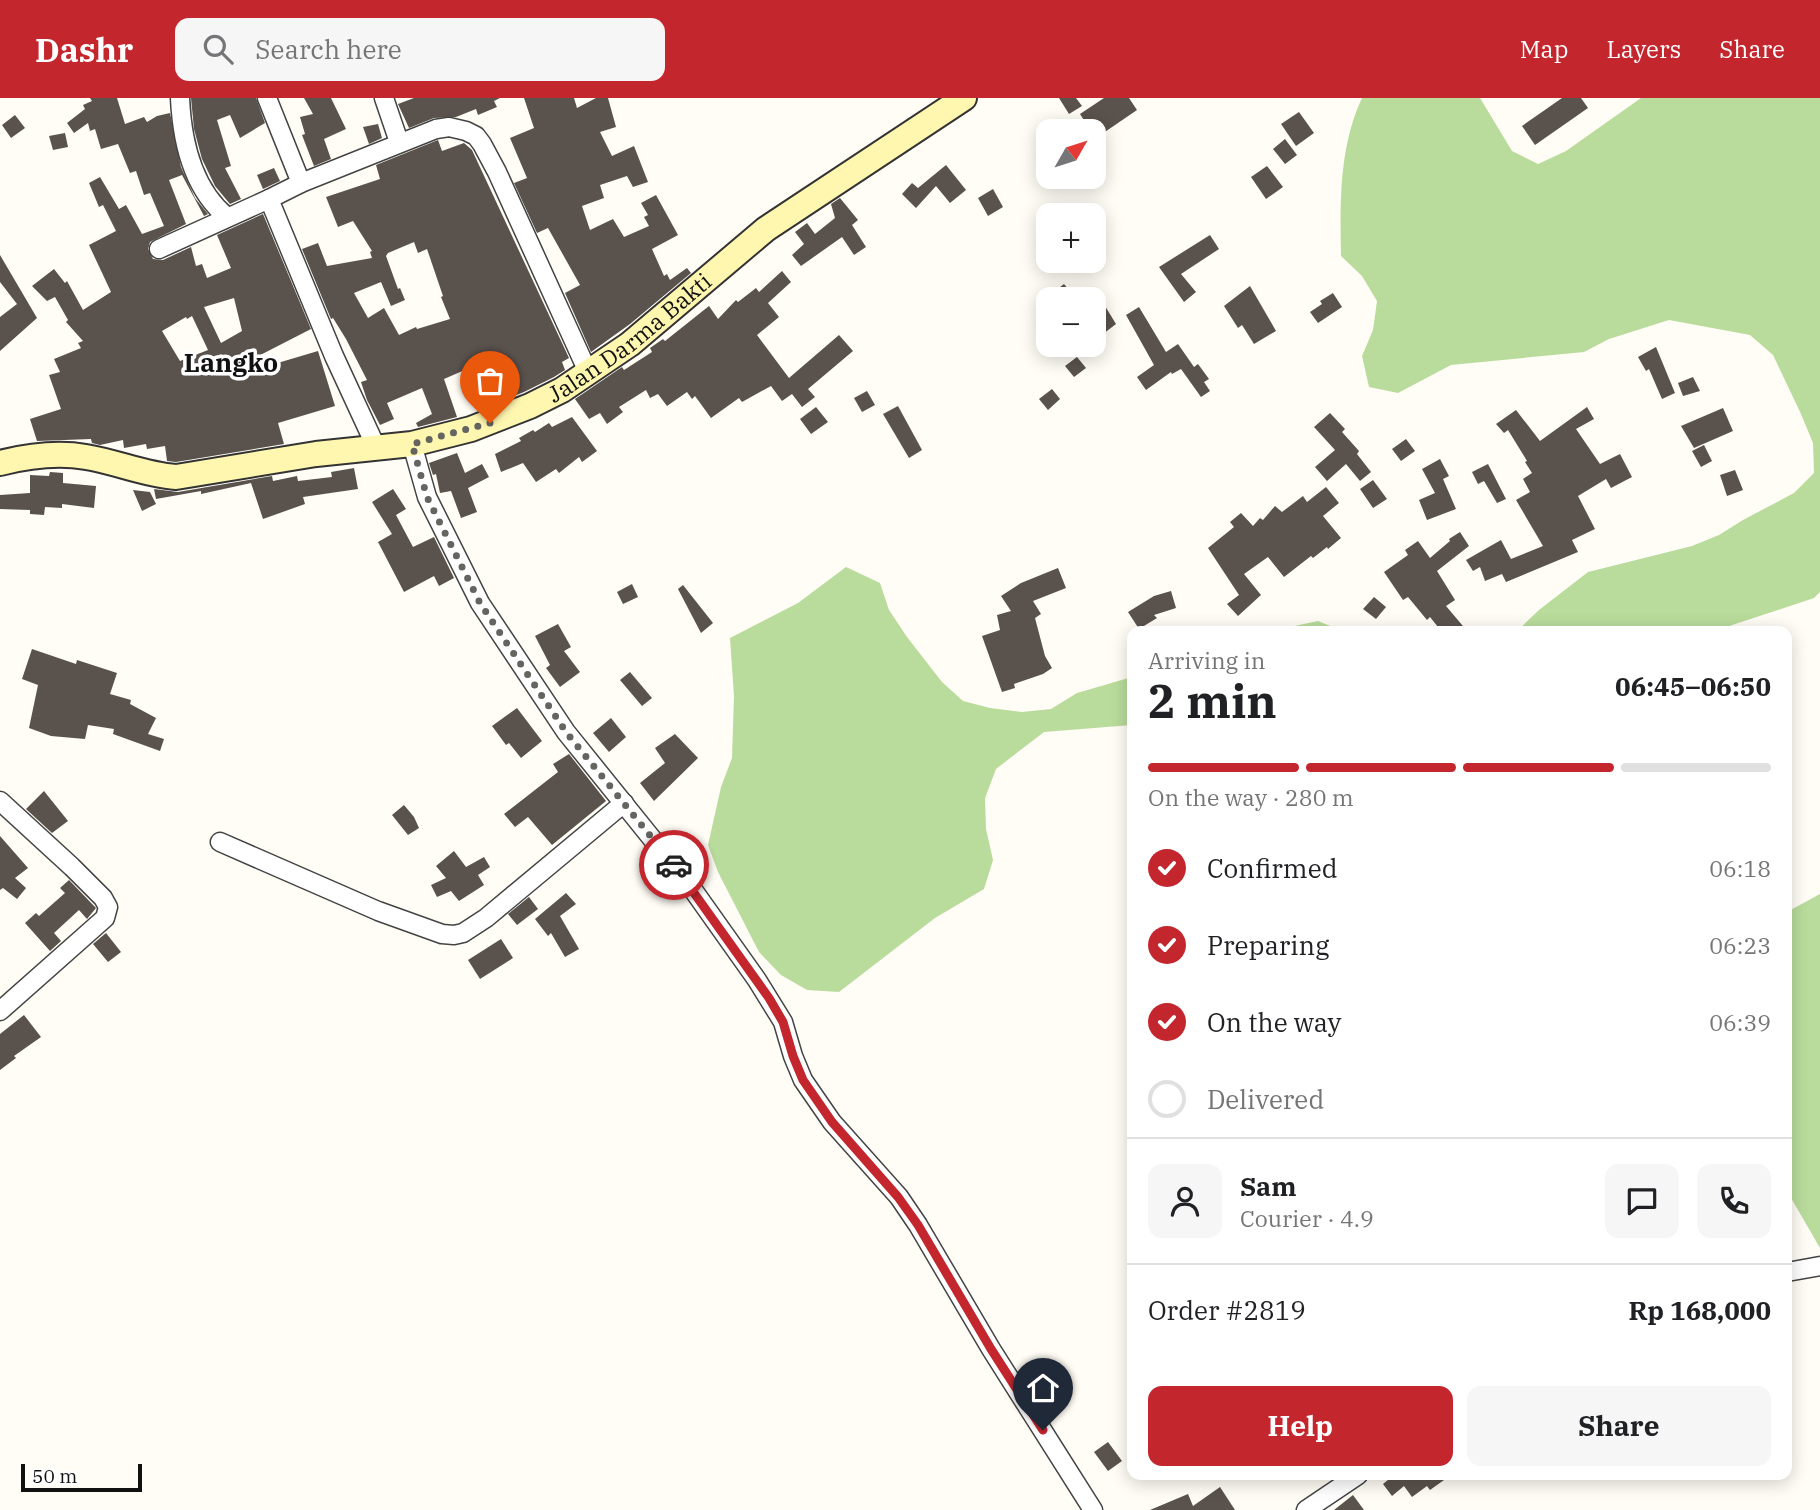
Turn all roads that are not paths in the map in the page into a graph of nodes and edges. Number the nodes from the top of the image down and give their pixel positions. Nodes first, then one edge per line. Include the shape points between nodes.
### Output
1 (180, 98) edge
2 (267, 98) edge
3 (384, 98) edge
4 (964, 98) edge
5 (399, 142) junction
6 (301, 183) junction
7 (270, 199) junction
8 (227, 217) junction
9 (159, 249) dead end
10 (588, 372) junction
11 (412, 444) junction
12 (377, 449) junction
13 (0, 463) edge
14 (0, 801) edge
15 (624, 803) junction
16 (220, 842) dead end
17 (0, 1011) edge
18 (1820, 1266) edge
19 (1792, 1271) edge
20 (1351, 1480) edge
21 (1093, 1510) edge
22 (1306, 1510) edge

1 - 8 street via 192,165 202,188
2 - 6 street
3 - 5 street
4 - 10 street, Jalan Darma Bakti via 766,229 670,312
5 - 6 street
5 - 10 street via 449,127 476,136 497,172
6 - 7 street
7 - 8 street
7 - 12 street
8 - 9 street
10 - 11 street, Jalan Darma Bakti via 562,390 490,423
11 - 12 street, Jalan Darma Bakti
11 - 15 street via 427,497 480,603 566,732
12 - 13 street, Jalan Darma Bakti via 176,477 69,455
14 - 17 street via 108,907 105,918
15 - 16 street via 486,918 454,935 378,911
15 - 21 street via 691,887 769,998 783,1022 803,1080 918,1225
18 - 19 street
20 - 22 street

